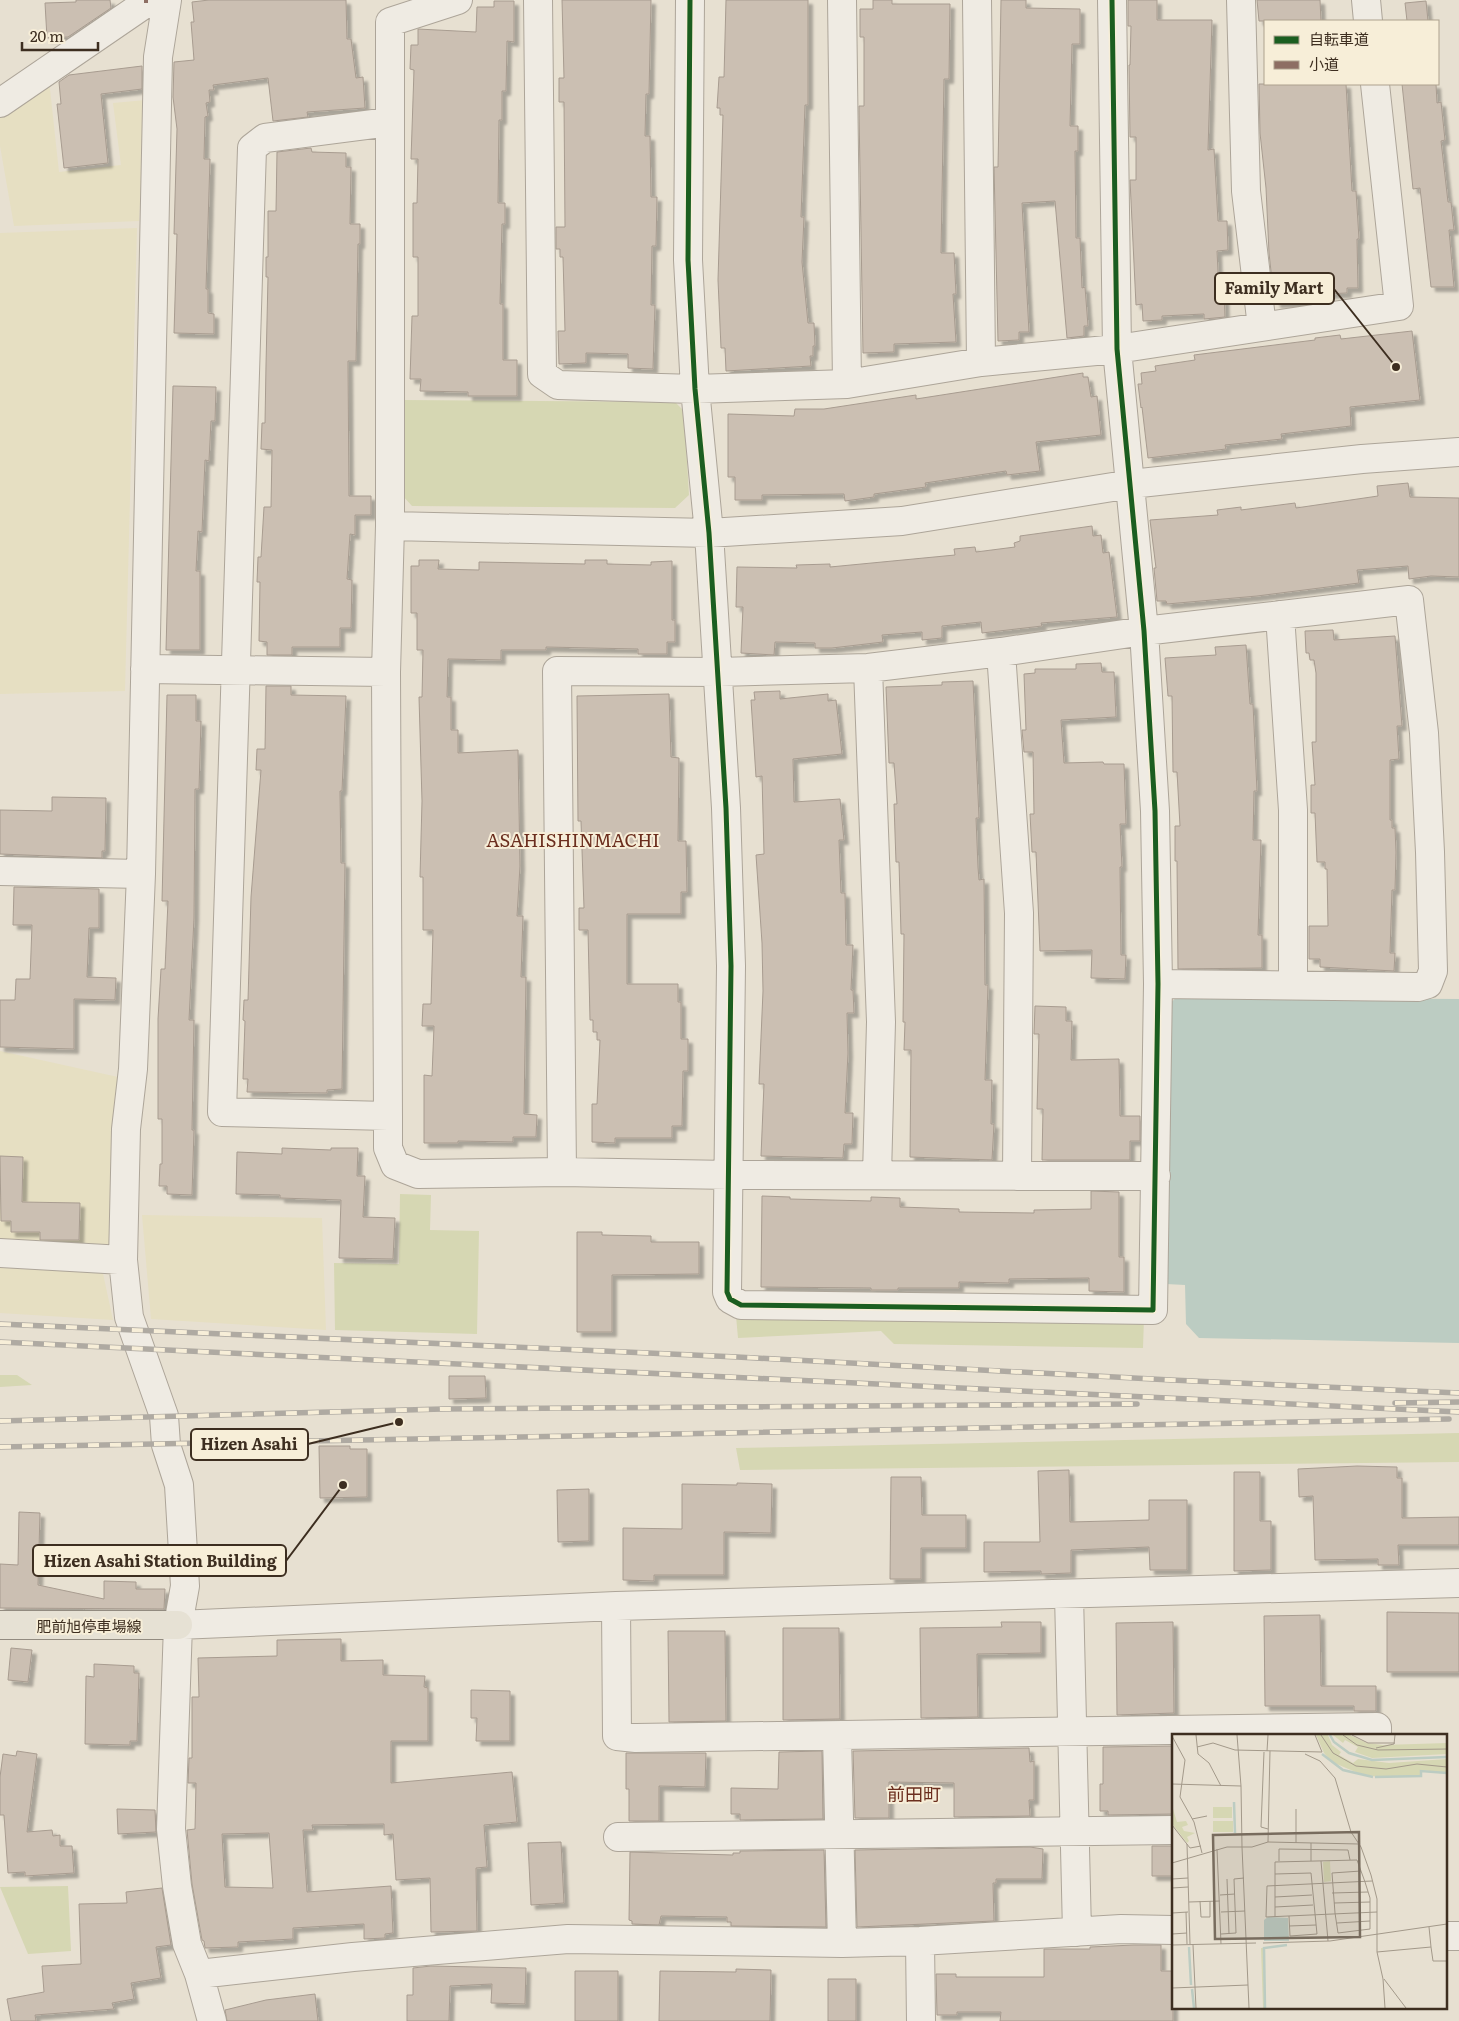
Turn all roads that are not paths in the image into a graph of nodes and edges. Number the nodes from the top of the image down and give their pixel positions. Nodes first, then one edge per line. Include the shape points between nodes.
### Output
1 (159, 0) edge
2 (167, 0) edge
3 (458, 0) edge
4 (538, 0) edge
5 (690, 0) edge
6 (842, 0) edge
7 (977, 0) edge
8 (1112, 0) edge
9 (1241, 0) edge
10 (1366, 0) edge
11 (1368, 20) edge
12 (1375, 85) edge
13 (0, 103) edge
14 (390, 122) junction
15 (1262, 327) junction
16 (1117, 349) junction
17 (982, 362) junction
18 (847, 384) junction
19 (695, 389) junction
20 (1459, 452) edge
21 (1131, 484) junction
22 (390, 526) junction
23 (709, 533) junction
24 (1280, 615) junction
25 (1144, 630) junction
26 (1001, 652) junction
27 (868, 668) junction
28 (145, 669) junction
29 (236, 670) junction
30 (386, 672) junction
31 (718, 672) junction
32 (0, 871) edge
33 (141, 874) junction
34 (1158, 984) junction
35 (1293, 985) junction
36 (388, 1116) junction
37 (562, 1172) junction
38 (730, 1175) junction
39 (877, 1175) junction
40 (1017, 1176) junction
41 (1156, 1176) junction
42 (0, 1253) edge
43 (123, 1260) junction
44 (1459, 1583) edge
45 (1068, 1595) junction
46 (616, 1606) junction
47 (0, 1624) edge
48 (178, 1625) junction
49 (1072, 1732) junction
50 (1209, 1732) edge
51 (1377, 1734) edge
52 (838, 1736) junction
53 (1172, 1830) edge
54 (1075, 1832) junction
55 (840, 1836) junction
56 (618, 1837) dead end
57 (1172, 1930) edge
58 (1078, 1932) junction
59 (1446, 1936) edge
60 (1459, 1936) edge
61 (920, 1941) junction
62 (842, 1943) junction
63 (199, 1974) junction
64 (212, 2021) edge
65 (921, 2021) edge

1 - 13 street via 146,4
2 - 28 street via 158,57
3 - 14 street via 390,22
4 - 19 street via 542,374 558,385
5 - 19 street via 688,260
6 - 18 street
7 - 17 street
8 - 16 street
9 - 15 street via 1246,191
10 - 11 street
12 - 15 street via 1399,306
14 - 22 street
14 - 29 street via 265,138 252,148
15 - 16 street
16 - 17 street
16 - 21 street
17 - 18 street
18 - 19 street
19 - 23 street
20 - 21 street via 1362,458
21 - 23 street via 902,521
21 - 25 street
22 - 23 street
22 - 30 street
23 - 31 street
24 - 25 street
24 - 35 street via 1292,810
24 - 35 street via 1409,600 1424,733 1430,852 1433,971 1428,984 1418,987
25 - 26 street
25 - 34 street via 1155,812
26 - 27 street
26 - 40 street via 1019,913
27 - 31 street
27 - 39 street via 881,1022
28 - 29 street
28 - 33 street
29 - 30 street
29 - 36 street via 222,1112
30 - 36 street
31 - 37 street via 557,671
31 - 38 street via 731,966
32 - 33 street
33 - 43 street via 133,1070 126,1129
34 - 35 street
34 - 41 street
36 - 37 street via 388,1148 395,1165 418,1174
37 - 38 street
38 - 39 street
38 - 41 street via 727,1292 730,1300 741,1305 1153,1310
39 - 40 street
40 - 41 street
42 - 43 street
43 - 48 street via 129,1317 164,1416 166,1445 179,1485 184,1586
44 - 45 street
45 - 46 street
45 - 49 street
46 - 48 street
46 - 52 street via 617,1736
47 - 48 main road, 肥前旭停車場線
48 - 63 street via 170,1829 187,1944
49 - 50 street
49 - 52 street
49 - 54 street
50 - 51 street via 1377,1727
52 - 55 street
53 - 54 street
54 - 55 street
54 - 58 street
55 - 56 street
55 - 62 street
57 - 58 street
58 - 61 street
59 - 60 street
61 - 62 street
61 - 65 street
62 - 63 street via 568,1939
63 - 64 street

